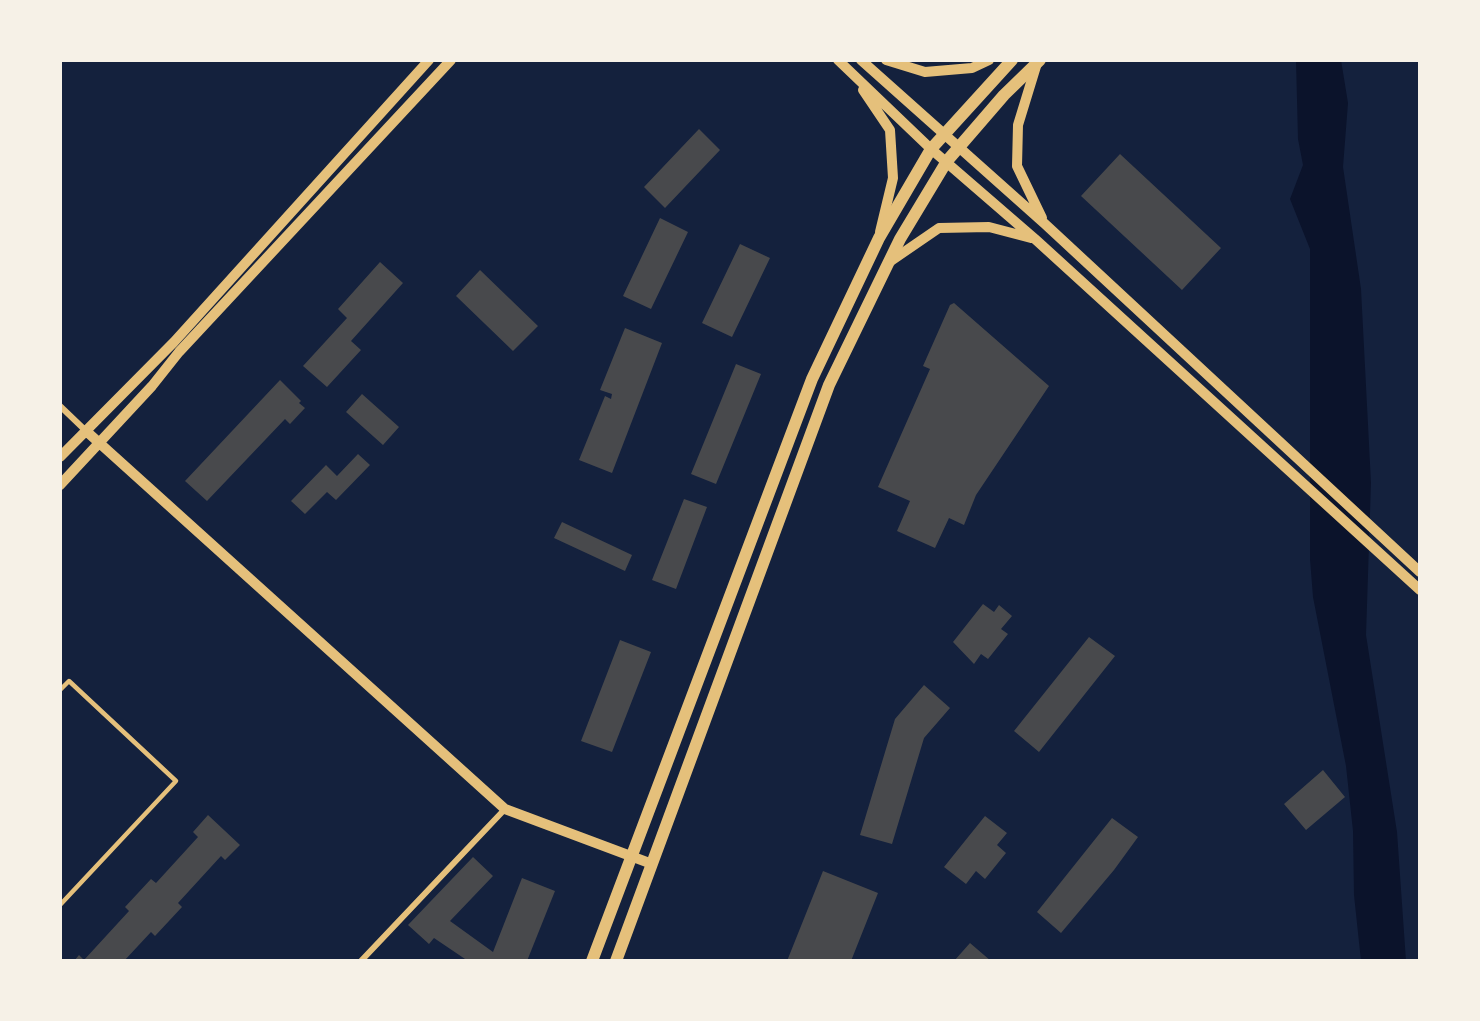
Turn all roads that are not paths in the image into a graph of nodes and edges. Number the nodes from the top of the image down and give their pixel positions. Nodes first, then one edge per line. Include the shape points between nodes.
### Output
1 (429, 60) edge
2 (451, 60) edge
3 (838, 60) edge
4 (861, 60) edge
5 (886, 60) edge
6 (989, 60) edge
7 (1012, 60) edge
8 (1038, 61) edge
9 (851, 72) junction
10 (943, 134) junction
11 (959, 147) junction
12 (931, 149) junction
13 (947, 161) junction
14 (1045, 224) junction
15 (879, 238) junction
16 (1035, 239) junction
17 (888, 264) junction
18 (60, 406) edge
19 (85, 430) junction
20 (100, 443) junction
21 (60, 457) edge
22 (60, 485) edge
23 (1420, 572) edge
24 (1420, 590) edge
25 (60, 690) edge
26 (505, 809) junction
27 (631, 856) junction
28 (652, 864) junction
29 (60, 905) edge
30 (361, 961) edge
31 (592, 961) edge
32 (616, 961) edge

1 - 19 street via 174,342
2 - 20 street via 179,352
3 - 9 street
4 - 10 street
5 - 6 street via 925,72 972,69
7 - 10 main road
8 - 11 main road
8 - 14 street via 1018,125 1017,166
9 - 12 street
9 - 15 street via 890,130 893,178
10 - 11 street
10 - 12 main road
11 - 13 main road
11 - 14 street
12 - 13 street
12 - 15 main road
13 - 16 street
13 - 17 main road
14 - 23 street
15 - 27 main road via 812,379
16 - 17 street via 989,226 939,228
16 - 24 street
17 - 28 main road via 829,386
18 - 19 street
19 - 20 street
19 - 21 street
20 - 22 street
20 - 26 street
25 - 29 lane via 69,681 176,781
26 - 27 street
26 - 30 street
27 - 28 street
27 - 31 main road
28 - 32 main road

